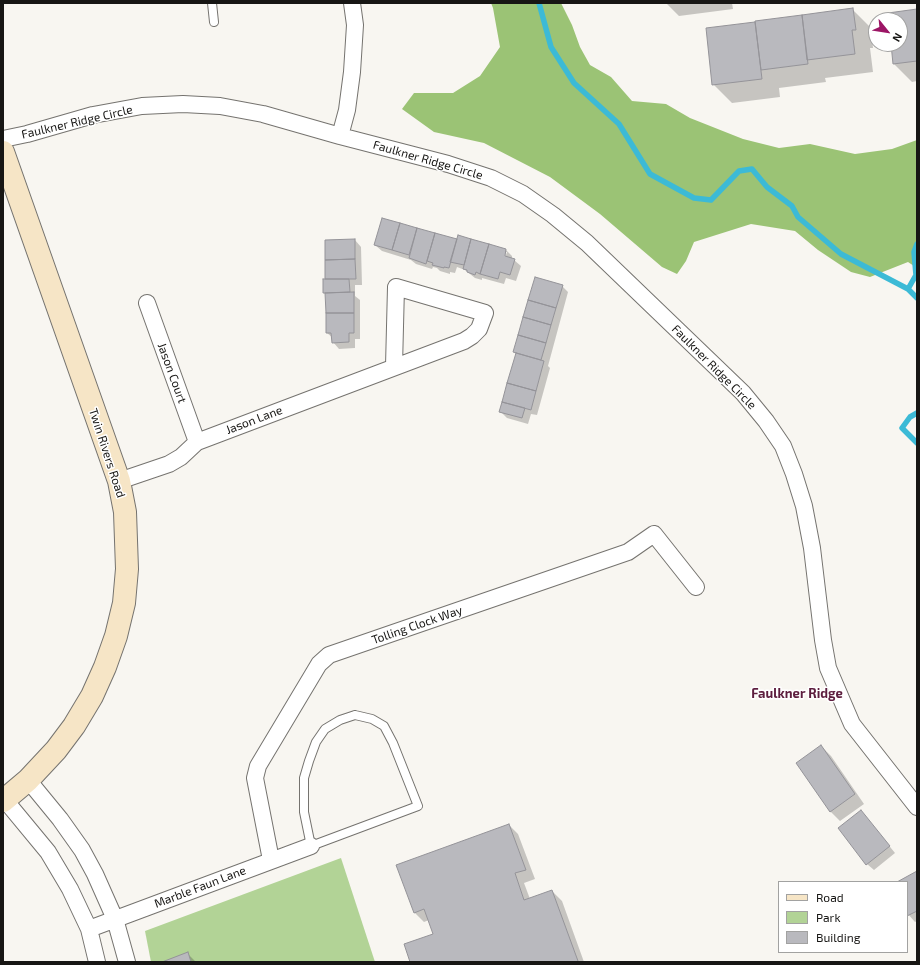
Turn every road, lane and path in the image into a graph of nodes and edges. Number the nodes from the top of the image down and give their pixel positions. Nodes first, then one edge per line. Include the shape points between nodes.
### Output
1 (212, 3) edge
2 (352, 3) edge
3 (214, 22) dead end
4 (340, 136) junction
5 (3, 139) edge
6 (3, 152) edge
7 (147, 303) dead end
8 (394, 366) junction
9 (197, 442) junction
10 (119, 481) junction
11 (696, 587) dead end
12 (28, 780) junction
13 (4, 800) edge
14 (917, 807) edge
15 (311, 846) junction
16 (271, 860) junction
17 (115, 919) junction
18 (89, 929) junction
19 (97, 962) edge
20 (126, 962) edge

1 - 3 lane
2 - 4 street via 355,25 352,72 347,110
4 - 5 street, Faulkner Ridge Circle via 263,114 220,106 183,104 142,106 93,115
4 - 14 street, Faulkner Ridge Circle via 448,164 491,178 523,194 587,243 743,393 783,446 804,506 828,668 852,724
6 - 10 street, Twin Rivers Road
7 - 9 street, Jason Court
8 - 8 street, Jason Lane via 472,336 479,329 485,313 396,287
8 - 9 street, Jason Lane
9 - 10 street, Jason Lane via 169,464
10 - 12 street, Twin Rivers Road via 125,512 127,569 124,603 116,636 92,696 74,726
11 - 16 street, Tolling Clock Way via 654,534 628,552 329,655 319,664 258,766 255,778
12 - 13 street, Twin Rivers Road
12 - 17 street via 82,850
13 - 18 street via 48,852 70,889
15 - 15 lane via 418,806 394,743 384,726 372,719 355,716 340,720 325,729 316,742 304,778 304,812
15 - 16 street, Marble Faun Lane
16 - 17 street, Marble Faun Lane
17 - 18 street, Marble Faun Lane
17 - 20 street
18 - 19 street

